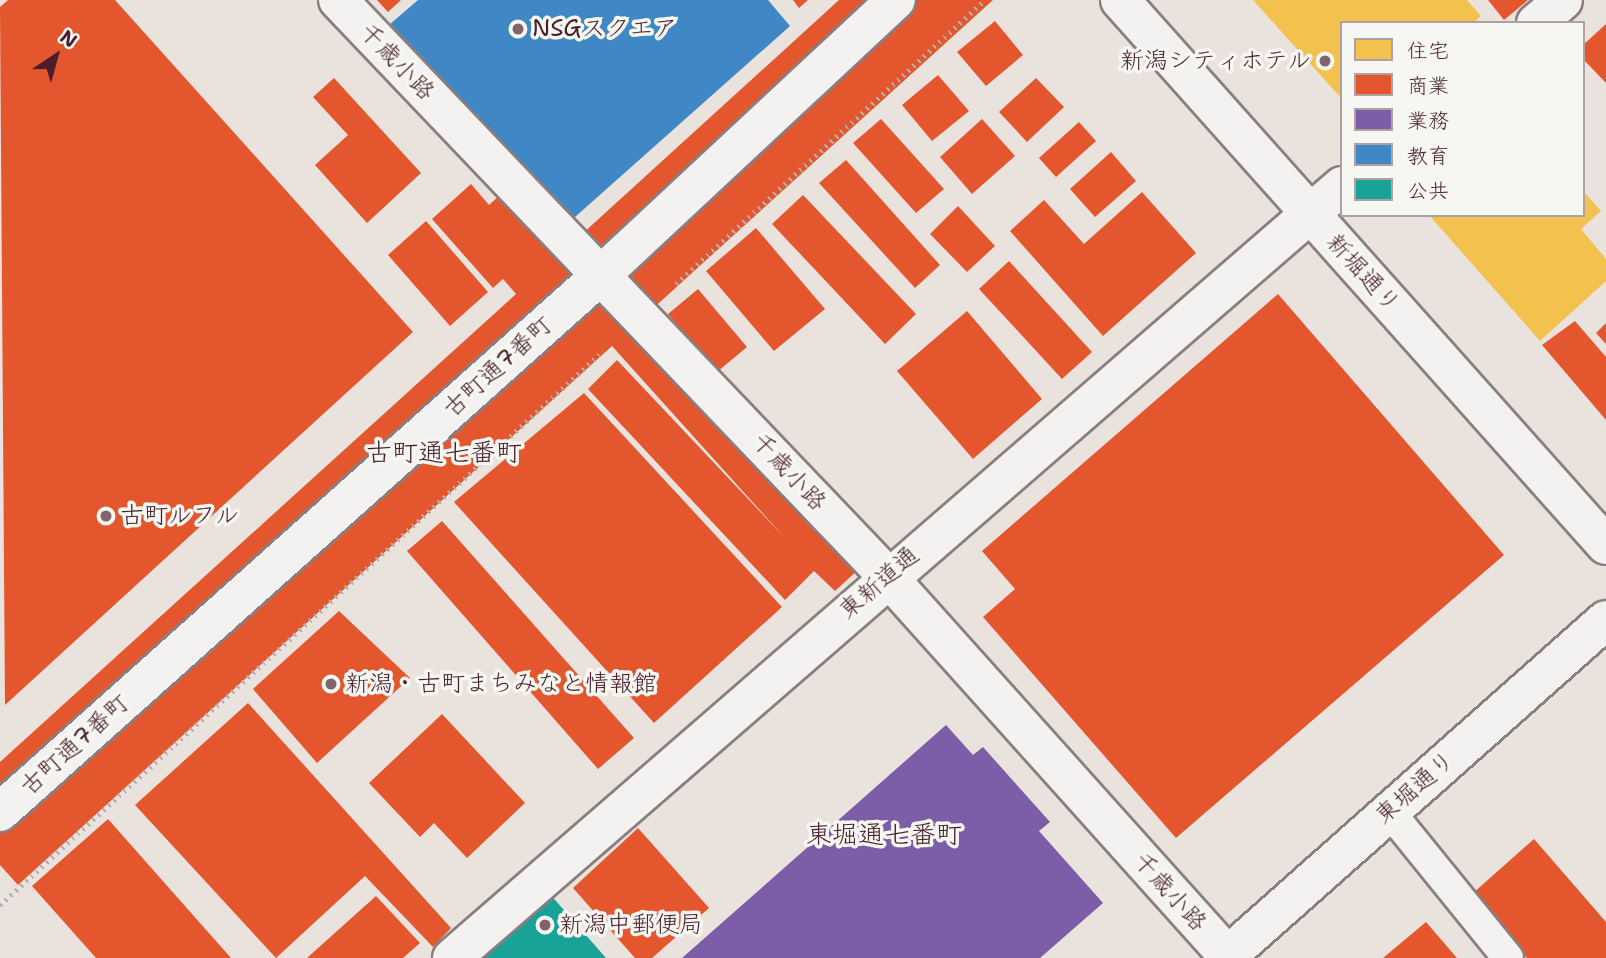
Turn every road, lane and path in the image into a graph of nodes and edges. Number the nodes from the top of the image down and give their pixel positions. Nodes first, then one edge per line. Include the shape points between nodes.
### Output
1 (338, 0) edge
2 (896, 0) edge
3 (985, 0) edge
4 (1120, 0) edge
5 (1563, 0) edge
6 (1538, 21) edge
7 (1340, 188) edge
8 (1309, 213) junction
9 (601, 275) junction
10 (667, 292) dead end
11 (615, 340) dead end
12 (1606, 545) edge
13 (887, 576) junction
14 (1606, 620) edge
15 (1389, 811) junction
16 (0, 812) edge
17 (0, 905) edge
18 (1226, 957) edge
19 (453, 958) edge
20 (1508, 958) edge

1 - 9 street, 千歳小路
2 - 9 street, 古町通7番町
3 - 10 path
4 - 8 street, 新堀通り
5 - 6 street
7 - 8 street, 東新道通
8 - 12 street, 新堀通り
8 - 13 street, 東新道通
9 - 13 street, 千歳小路
9 - 16 street, 古町通7番町
11 - 17 path
13 - 18 street, 千歳小路
13 - 19 street, 東新道通
14 - 15 street, 東堀通り
15 - 18 street, 東堀通り
15 - 20 lane

